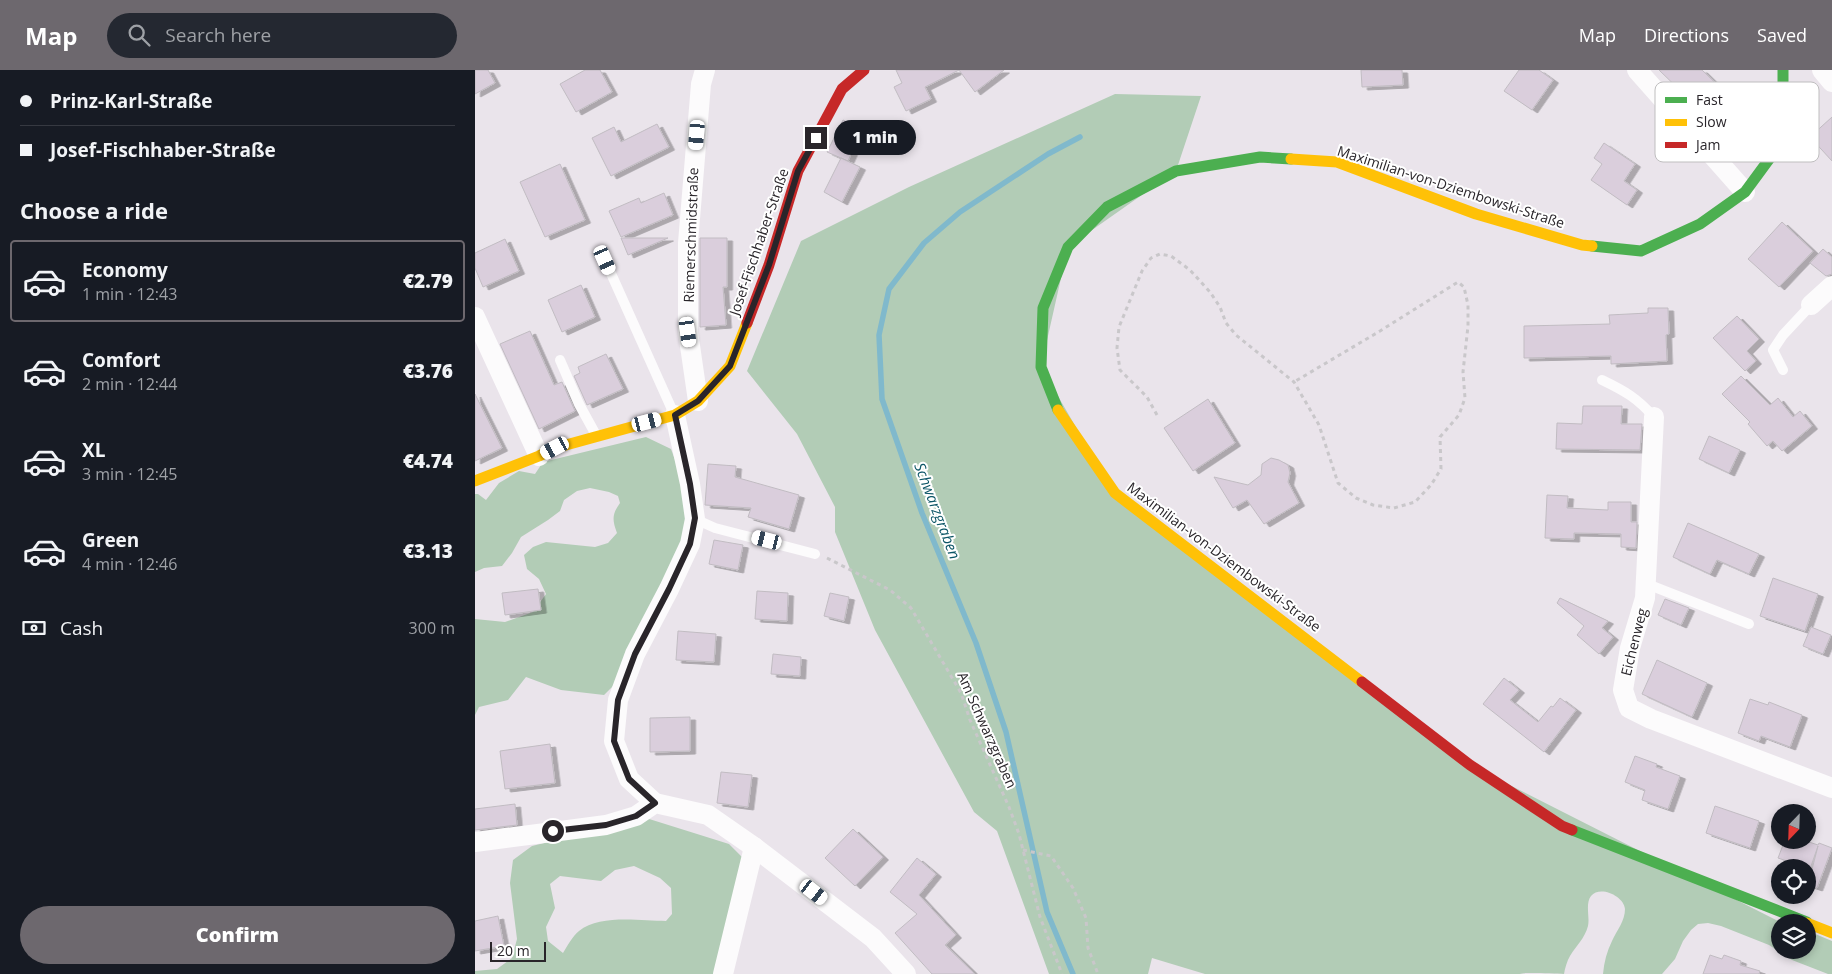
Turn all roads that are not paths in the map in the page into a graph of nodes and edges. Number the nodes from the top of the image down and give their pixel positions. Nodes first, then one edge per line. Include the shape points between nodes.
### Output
1 (705, 70) edge
2 (864, 70) edge
3 (1637, 70) edge
4 (1822, 70) edge
5 (1832, 82) edge
6 (1655, 90) edge
7 (1718, 162) edge
8 (1767, 162) edge
9 (1745, 192) junction
10 (605, 260) dead end
11 (1832, 286) edge
12 (1811, 305) joint
13 (475, 317) edge
14 (560, 360) dead end
15 (1783, 370) dead end
16 (1602, 380) dead end
17 (698, 401) junction
18 (675, 415) junction
19 (1653, 417) joint
20 (596, 436) junction
21 (539, 456) junction
22 (475, 481) edge
23 (695, 518) junction
24 (815, 554) road end
25 (1647, 584) junction
26 (1749, 624) dead end
27 (1832, 788) edge
28 (655, 803) junction
29 (475, 842) edge
30 (754, 847) junction
31 (1784, 914) edge
32 (1816, 927) edge
33 (1832, 933) edge
34 (723, 974) edge
35 (906, 974) edge

1 - 17 street, Riemerschmidstraße via 701,84 688,243 688,332
2 - 17 street, Josef-Fischhaber-Straße via 842,89 798,171 769,265 730,366
3 - 6 street
4 - 5 street
7 - 9 street
8 - 9 street, Maximilian-von-Dziembowski-Straße
9 - 31 street, Maximilian-von-Dziembowski-Straße via 1700,224 1641,251 1582,245 1476,214 1337,162 1260,157 1176,171 1107,207 1068,247 1043,308 1041,367 1060,414 1115,493 1470,765 1563,826
10 - 18 lane
11 - 12 street
12 - 15 lane via 1773,350
13 - 21 street
14 - 20 lane
16 - 19 lane via 1640,401
17 - 18 street, Josef-Fischhaber-Straße
18 - 20 street, Josef-Fischhaber-Straße
18 - 23 street
19 - 25 street, Eichenweg
20 - 21 street, Josef-Fischhaber-Straße
21 - 22 street, Josef-Fischhaber-Straße
23 - 24 lane via 715,528
23 - 28 street via 690,544 635,654 618,700 614,741 629,779
25 - 26 lane
25 - 27 street, Eichenweg via 1623,690 1629,708
28 - 29 street via 636,816 606,825
28 - 30 street via 707,815
30 - 34 street
30 - 35 street via 873,938
32 - 33 street, Maximilian-von-Dziembowski-Straße

